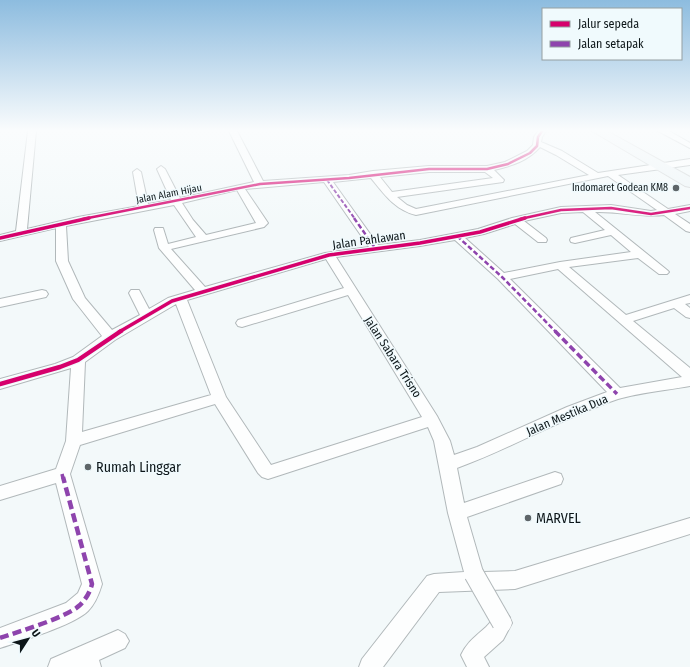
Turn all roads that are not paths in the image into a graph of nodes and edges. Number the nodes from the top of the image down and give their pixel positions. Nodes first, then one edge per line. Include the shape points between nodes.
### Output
1 (29, 162) edge
2 (249, 162) edge
3 (512, 162) edge
4 (574, 162) edge
5 (653, 162) edge
6 (690, 162) edge
7 (660, 166) junction
8 (487, 168) junction
9 (162, 169) dead end
10 (137, 172) dead end
11 (610, 173) junction
12 (373, 174) junction
13 (597, 176) junction
14 (327, 180) junction
15 (690, 183) edge
16 (260, 184) junction
17 (239, 186) junction
18 (390, 195) junction
19 (176, 202) junction
20 (144, 207) junction
21 (584, 208) junction
22 (690, 208) edge
23 (667, 212) junction
24 (516, 220) junction
25 (61, 224) junction
26 (690, 229) edge
27 (159, 230) dead end
28 (613, 232) junction
29 (21, 234) junction
30 (457, 236) junction
31 (0, 238) edge
32 (203, 238) junction
33 (542, 240) dead end
34 (575, 240) dead end
35 (164, 248) junction
36 (376, 248) junction
37 (640, 254) junction
38 (329, 255) junction
39 (560, 265) junction
40 (663, 272) dead end
41 (502, 277) junction
42 (351, 290) junction
43 (134, 292) dead end
44 (203, 292) junction
45 (42, 294) dead end
46 (180, 298) junction
47 (690, 299) edge
48 (0, 303) edge
49 (676, 303) junction
50 (690, 314) edge
51 (146, 315) junction
52 (625, 319) junction
53 (242, 323) dead end
54 (110, 337) junction
55 (78, 360) junction
56 (688, 376) edge
57 (0, 384) edge
58 (617, 394) junction
59 (219, 398) junction
60 (432, 420) junction
61 (74, 441) junction
62 (448, 464) junction
63 (62, 474) junction
64 (555, 479) dead end
65 (0, 493) edge
66 (457, 513) junction
67 (690, 526) edge
68 (0, 638) edge
69 (118, 641) dead end
70 (88, 661) edge
71 (59, 667) edge
72 (370, 667) edge
73 (478, 667) edge

1 - 29 street
2 - 16 street
3 - 8 street, Jalan Alam Hijau
4 - 13 street
5 - 7 main road
6 - 7 street
7 - 11 street
7 - 15 main road
8 - 12 street, Jalan Alam Hijau via 429,169
8 - 18 street via 500,180
9 - 19 street
10 - 20 street
11 - 13 street
11 - 23 street
12 - 14 street, Jalan Alam Hijau
12 - 18 street
13 - 18 street via 422,212 409,210
14 - 16 street, Jalan Alam Hijau
14 - 36 street
16 - 17 street, Jalan Alam Hijau
17 - 19 street, Jalan Alam Hijau
17 - 32 street via 263,223
19 - 20 street, Jalan Alam Hijau
19 - 32 street via 189,223
20 - 25 street, Jalan Alam Hijau
21 - 23 street, Jalan Pahlawan via 611,208 650,214
21 - 24 street, Jalan Pahlawan via 561,210
21 - 28 street
22 - 23 street, Jalan Pahlawan
23 - 26 street
24 - 30 street, Jalan Pahlawan
24 - 33 street
25 - 29 street, Jalan Alam Hijau
25 - 54 street via 62,261 79,299
27 - 35 street
28 - 34 street
28 - 37 street
29 - 31 street, Jalan Alam Hijau
30 - 36 street, Jalan Pahlawan
30 - 41 street
32 - 35 street
35 - 44 street
36 - 38 street, Jalan Pahlawan
37 - 39 street
37 - 40 street
38 - 42 street, Jalan Sabara Trisno
38 - 44 street, Jalan Pahlawan
39 - 41 street
39 - 52 street
41 - 58 street
42 - 53 street
42 - 60 street, Jalan Sabara Trisno
43 - 51 street
44 - 46 street, Jalan Pahlawan
45 - 48 street
46 - 51 street, Jalan Pahlawan
46 - 59 street
47 - 49 street
49 - 50 street
49 - 52 street
51 - 54 street, Jalan Pahlawan
52 - 56 street
54 - 55 street, Jalan Pahlawan
55 - 57 street, Jalan Pahlawan
55 - 61 street
56 - 58 street, Jalan Mestika Dua
58 - 62 street, Jalan Mestika Dua via 572,411 483,452
59 - 60 street via 268,472
59 - 61 street
60 - 62 street, Jalan Sabara Trisno via 442,441
61 - 63 street
62 - 66 street, Jalan Sabara Trisno
63 - 65 street
63 - 68 street via 92,584 90,595 72,611
64 - 66 street
66 - 73 street, Jalan Sabara Trisno, bridge via 474,574 502,623 493,637 477,648 472,656
67 - 72 street via 515,580 434,583
69 - 70 street
70 - 71 street

